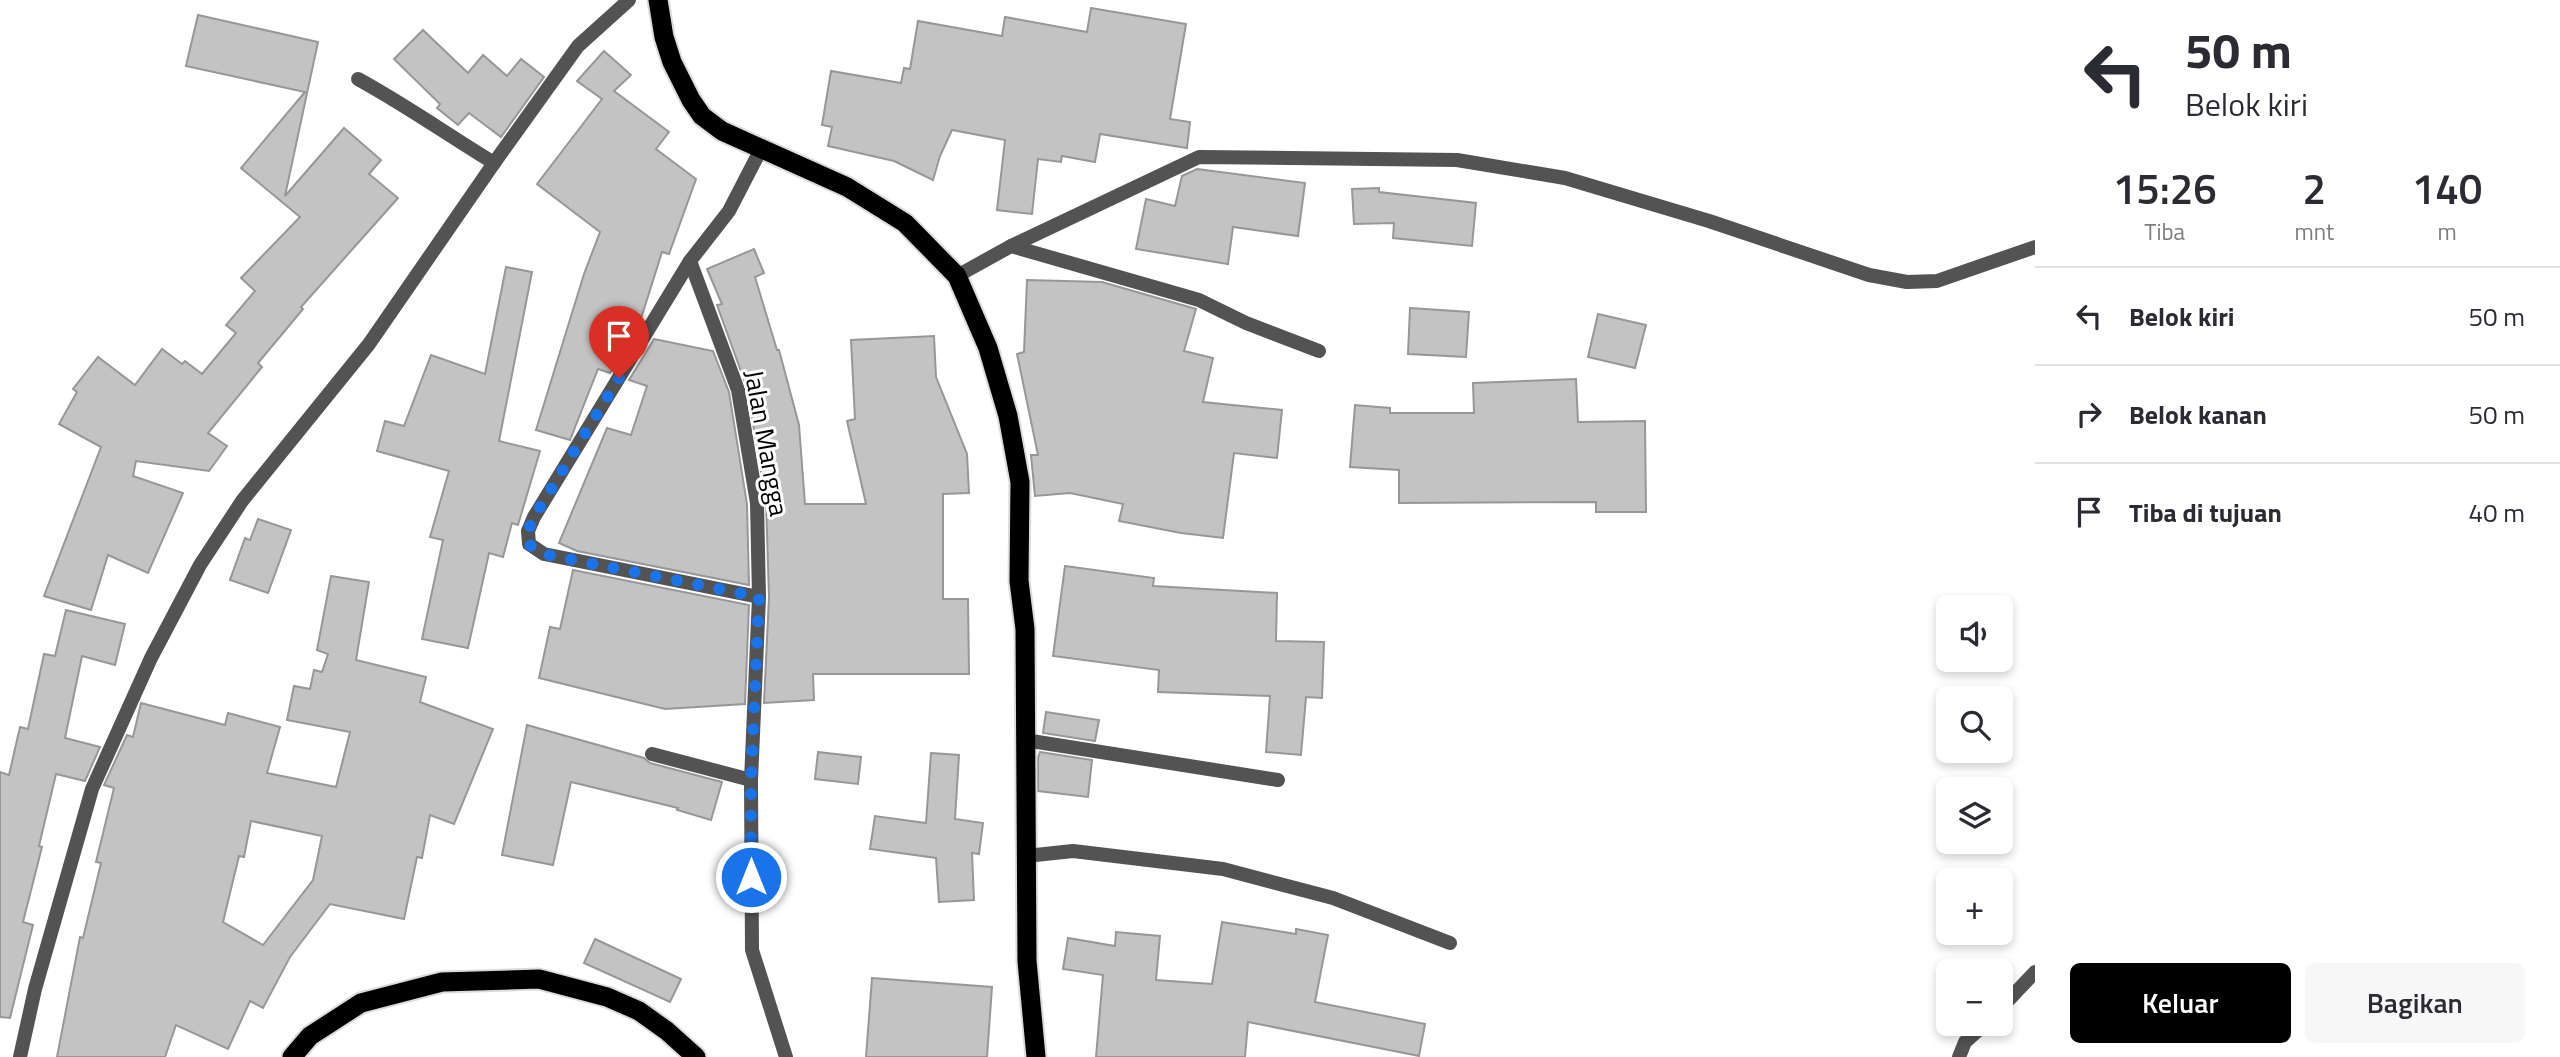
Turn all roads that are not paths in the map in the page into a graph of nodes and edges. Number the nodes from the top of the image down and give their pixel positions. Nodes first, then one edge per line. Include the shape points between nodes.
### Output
1 (629, 0) edge
2 (658, 0) edge
3 (358, 79) dead end
4 (761, 149) junction
5 (494, 163) junction
6 (1012, 246) junction
7 (2035, 247) edge
8 (690, 261) junction
9 (957, 276) junction
10 (1319, 351) dead end
11 (759, 597) junction
12 (1025, 740) junction
13 (652, 754) dead end
14 (751, 780) junction
15 (1278, 780) dead end
16 (1026, 856) junction
17 (1450, 943) dead end
18 (2035, 972) edge
19 (2013, 995) edge
20 (1972, 1036) edge
21 (20, 1057) edge
22 (292, 1057) edge
23 (695, 1057) edge
24 (786, 1057) edge
25 (1036, 1057) edge
26 (1959, 1057) edge

1 - 5 street via 578,46
2 - 4 highway via 672,62 702,116
3 - 5 street
4 - 8 street via 729,211
4 - 9 highway via 847,187 905,223
5 - 21 street via 369,344 242,501 200,565 151,658 92,789
6 - 7 street via 1199,157 1457,160 1565,178 1869,275 1908,282 1937,281
6 - 9 street
6 - 10 street via 1199,300
8 - 11 street, Jalan Mangga via 738,390 757,503
8 - 11 street via 534,517 528,544 544,554
9 - 12 highway via 991,359 1020,482
11 - 14 street, Jalan Mangga
12 - 15 street
12 - 16 highway
13 - 14 street
14 - 24 street, Jalan Mangga via 752,950
16 - 17 street via 1073,851 1223,869 1333,898
16 - 25 highway via 1027,961
18 - 19 street
20 - 26 street
22 - 23 highway via 310,1036 361,1003 442,982 539,979 607,997 639,1011

